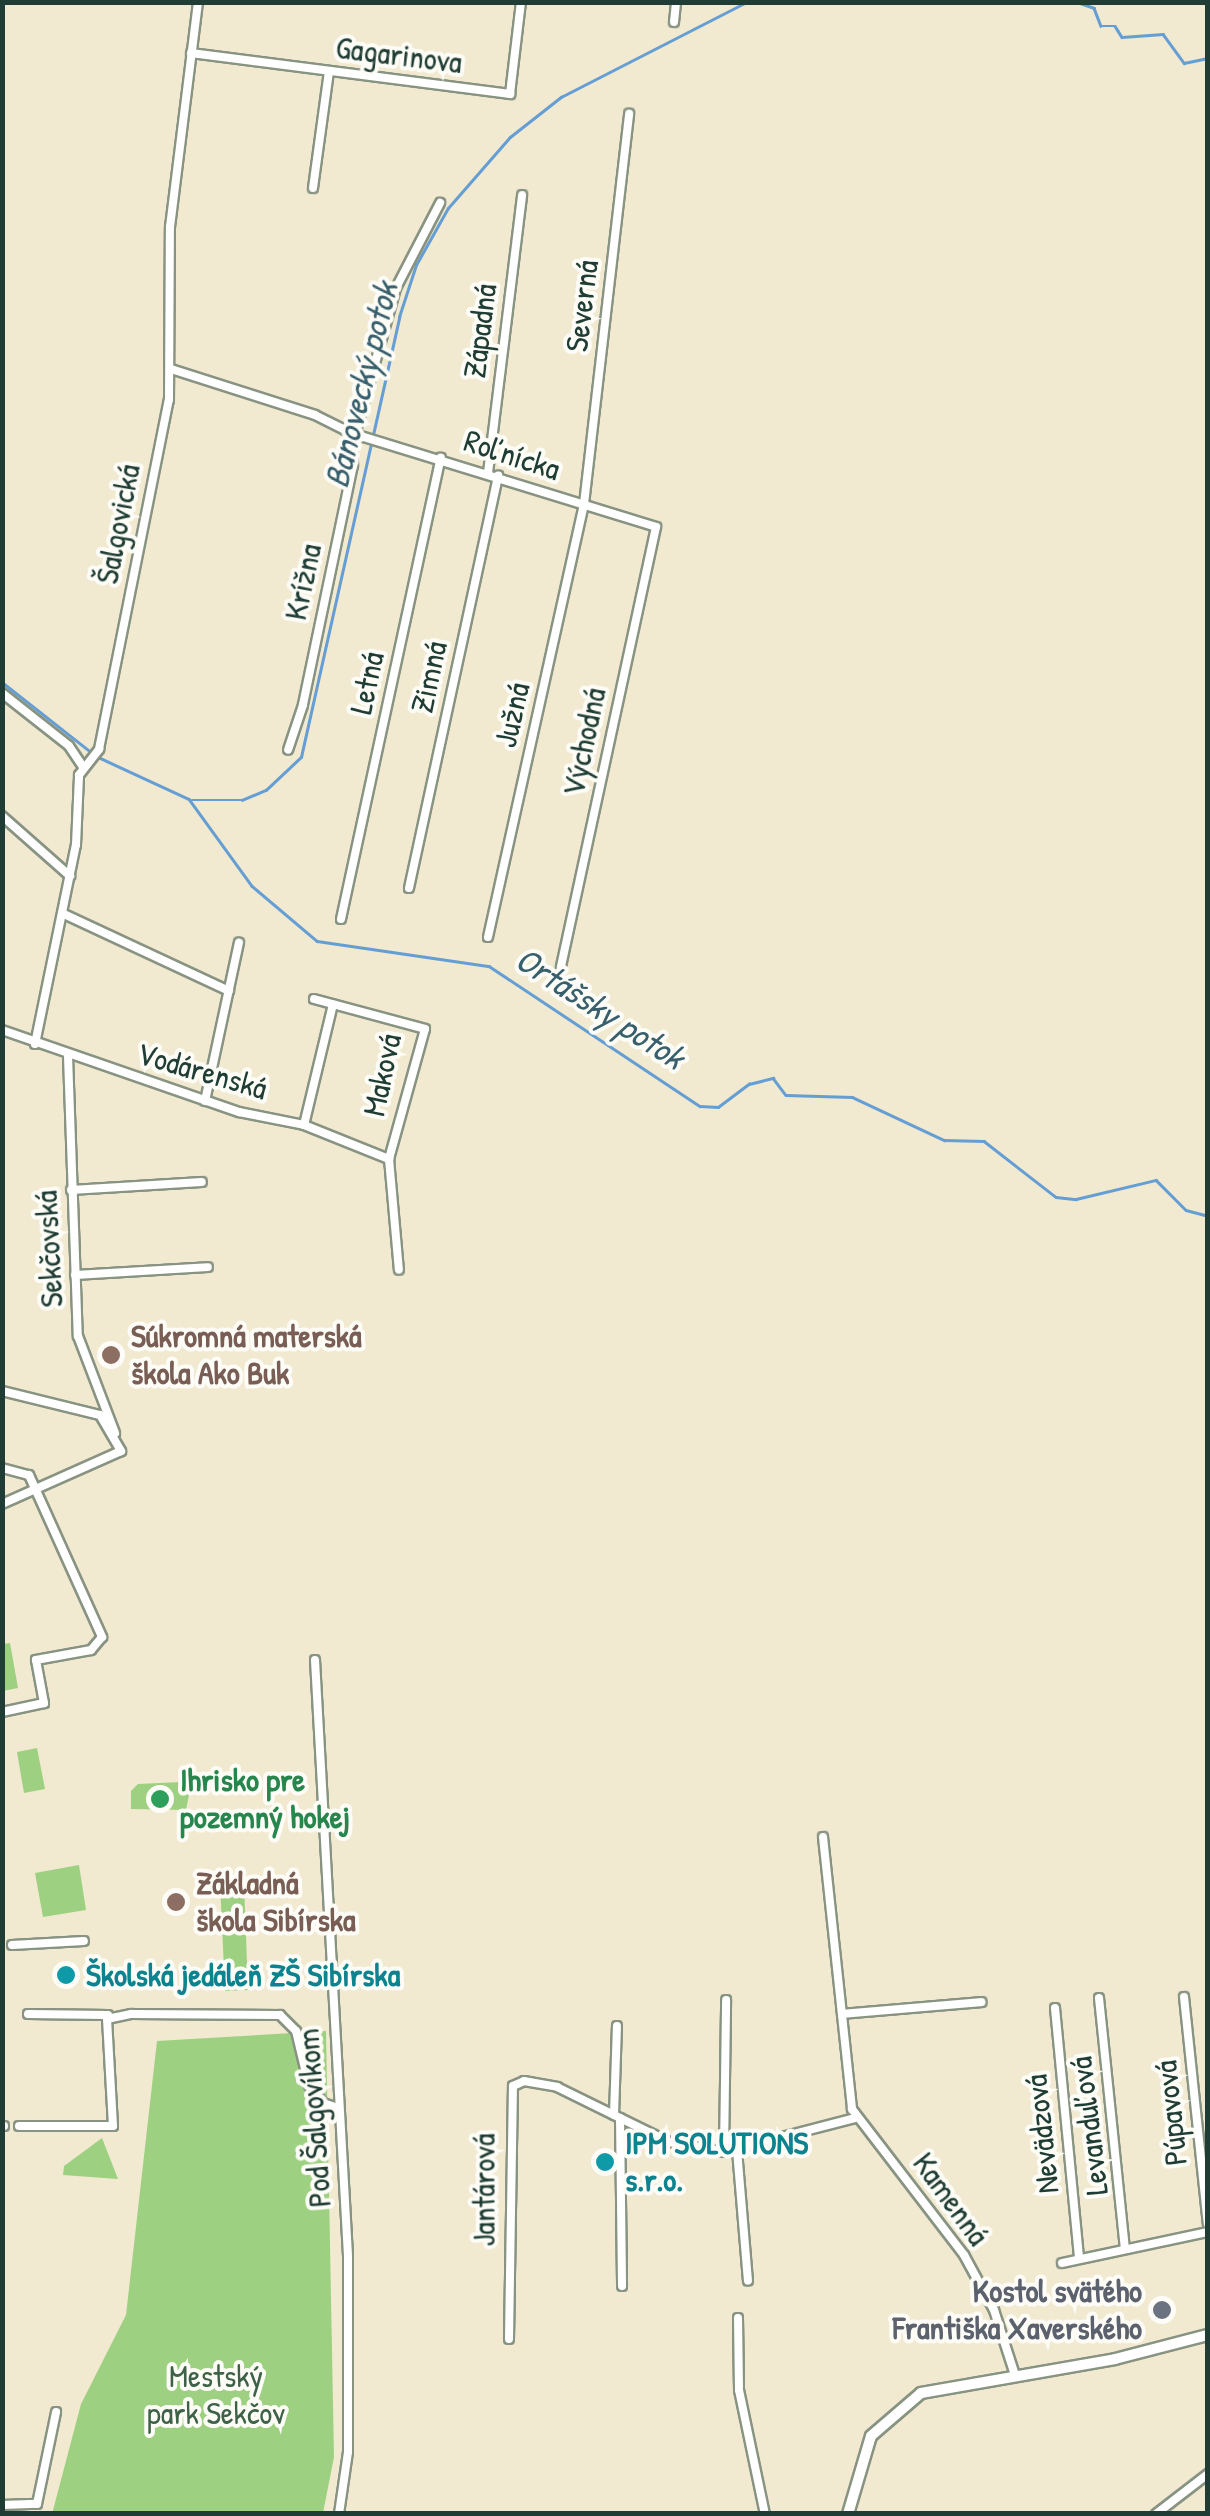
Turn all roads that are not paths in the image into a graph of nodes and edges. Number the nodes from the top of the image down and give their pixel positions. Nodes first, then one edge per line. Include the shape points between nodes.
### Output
1 (198, 2) edge
2 (521, 2) edge
3 (676, 2) edge
4 (674, 22) dead end
5 (191, 54) junction
6 (329, 71) junction
7 (629, 114) dead end
8 (313, 188) dead end
9 (522, 195) dead end
10 (440, 203) dead end
11 (171, 368) junction
12 (357, 435) junction
13 (441, 458) junction
14 (488, 473) junction
15 (498, 476) junction
16 (584, 504) junction
17 (656, 527) joint
18 (2, 694) edge
19 (288, 750) dead end
20 (83, 767) junction
21 (2, 816) edge
22 (70, 876) junction
23 (409, 888) dead end
24 (64, 914) junction
25 (341, 918) dead end
26 (488, 937) dead end
27 (239, 942) dead end
28 (560, 967) dead end
29 (229, 991) junction
30 (314, 998) dead end
31 (333, 1004) junction
32 (2, 1030) edge
33 (36, 1044) junction
34 (68, 1056) junction
35 (205, 1102) junction
36 (304, 1125) junction
37 (388, 1160) junction
38 (202, 1182) dead end
39 (71, 1190) junction
40 (208, 1267) dead end
41 (399, 1270) dead end
42 (75, 1274) junction
43 (2, 1390) edge
44 (114, 1433) junction
45 (2, 1468) edge
46 (36, 1490) junction
47 (2, 1504) edge
48 (316, 1660) dead end
49 (2, 1712) edge
50 (824, 1838) dead end
51 (84, 1941) dead end
52 (12, 1945) dead end
53 (1184, 1997) dead end
54 (1099, 1998) dead end
55 (726, 2000) dead end
56 (981, 2002) dead end
57 (1055, 2008) dead end
58 (30, 2014) dead end
59 (842, 2014) junction
60 (108, 2015) junction
61 (617, 2026) dead end
62 (338, 2108) junction
63 (617, 2117) junction
64 (856, 2118) junction
65 (19, 2126) dead end
66 (737, 2150) junction
67 (724, 2152) junction
68 (1208, 2224) edge
69 (1208, 2232) edge
70 (1125, 2248) junction
71 (1080, 2256) junction
72 (1062, 2263) dead end
73 (748, 2281) dead end
74 (622, 2286) dead end
75 (738, 2318) dead end
76 (1208, 2335) edge
77 (509, 2339) dead end
78 (1015, 2374) junction
79 (56, 2412) dead end
80 (1208, 2474) edge
81 (2, 2505) edge
82 (340, 2514) edge
83 (765, 2514) edge
84 (848, 2514) edge
85 (1156, 2514) edge

1 - 5 street, Šalgovická
2 - 6 street, Gagarinova via 510,94
3 - 4 street
5 - 6 street, Gagarinova
5 - 11 street, Šalgovická via 170,227
6 - 8 street
7 - 16 street, Severná
9 - 14 street, Západná
10 - 12 street, Krížna via 396,288
11 - 12 street via 315,414
11 - 20 street, Šalgovická via 99,750
12 - 13 street, Roľnícka
12 - 19 street, Krížna
13 - 14 street, Roľnícka
13 - 25 street, Letná
14 - 15 street, Roľnícka
15 - 16 street, Roľnícka
15 - 23 street, Zimná
16 - 17 street, Roľnícka
16 - 26 street, Južná
17 - 28 street, Východná
18 - 20 street via 69,746
20 - 22 street
21 - 22 street
22 - 24 street
24 - 29 street
24 - 33 street
27 - 29 street
29 - 35 street
30 - 31 street, Maková
31 - 36 street, Maková
31 - 37 street, Maková via 424,1028
32 - 33 street, Vodárenská
33 - 34 street, Vodárenská
34 - 35 street, Vodárenská
34 - 39 street, Sekčovská
35 - 36 street, Vodárenská
36 - 37 street, Vodárenská
37 - 41 street
38 - 39 street
39 - 42 street, Sekčovská
40 - 42 street
42 - 44 street, Sekčovská via 78,1336
43 - 44 street via 80,1406 100,1415
44 - 46 street, Sekčovská via 121,1451
45 - 46 street via 29,1475
46 - 47 street
46 - 49 street via 102,1642 36,1660 44,1703
48 - 62 street, Pod Šalgovíkom
50 - 59 street
51 - 52 street
53 - 68 street, Púpavová
54 - 70 street, Levanduľová
55 - 67 street
56 - 59 street
57 - 71 street, Nevädzová
58 - 60 street
59 - 64 street
60 - 62 street via 280,2015 296,2031 309,2085
60 - 65 street via 113,2126
61 - 63 street
62 - 82 street, Pod Šalgovíkom via 348,2308 348,2452
63 - 67 street via 669,2142
63 - 74 street
63 - 77 street, Jantárová via 556,2086 524,2081 508,2095
64 - 66 street
64 - 78 street, Kamenná via 956,2242 994,2310
66 - 67 street
66 - 73 street
69 - 70 street
70 - 71 street
71 - 72 street
75 - 83 street via 740,2390
76 - 78 street via 1115,2359
78 - 84 street via 934,2388 904,2402 867,2444
79 - 81 street via 37,2504
80 - 85 street

